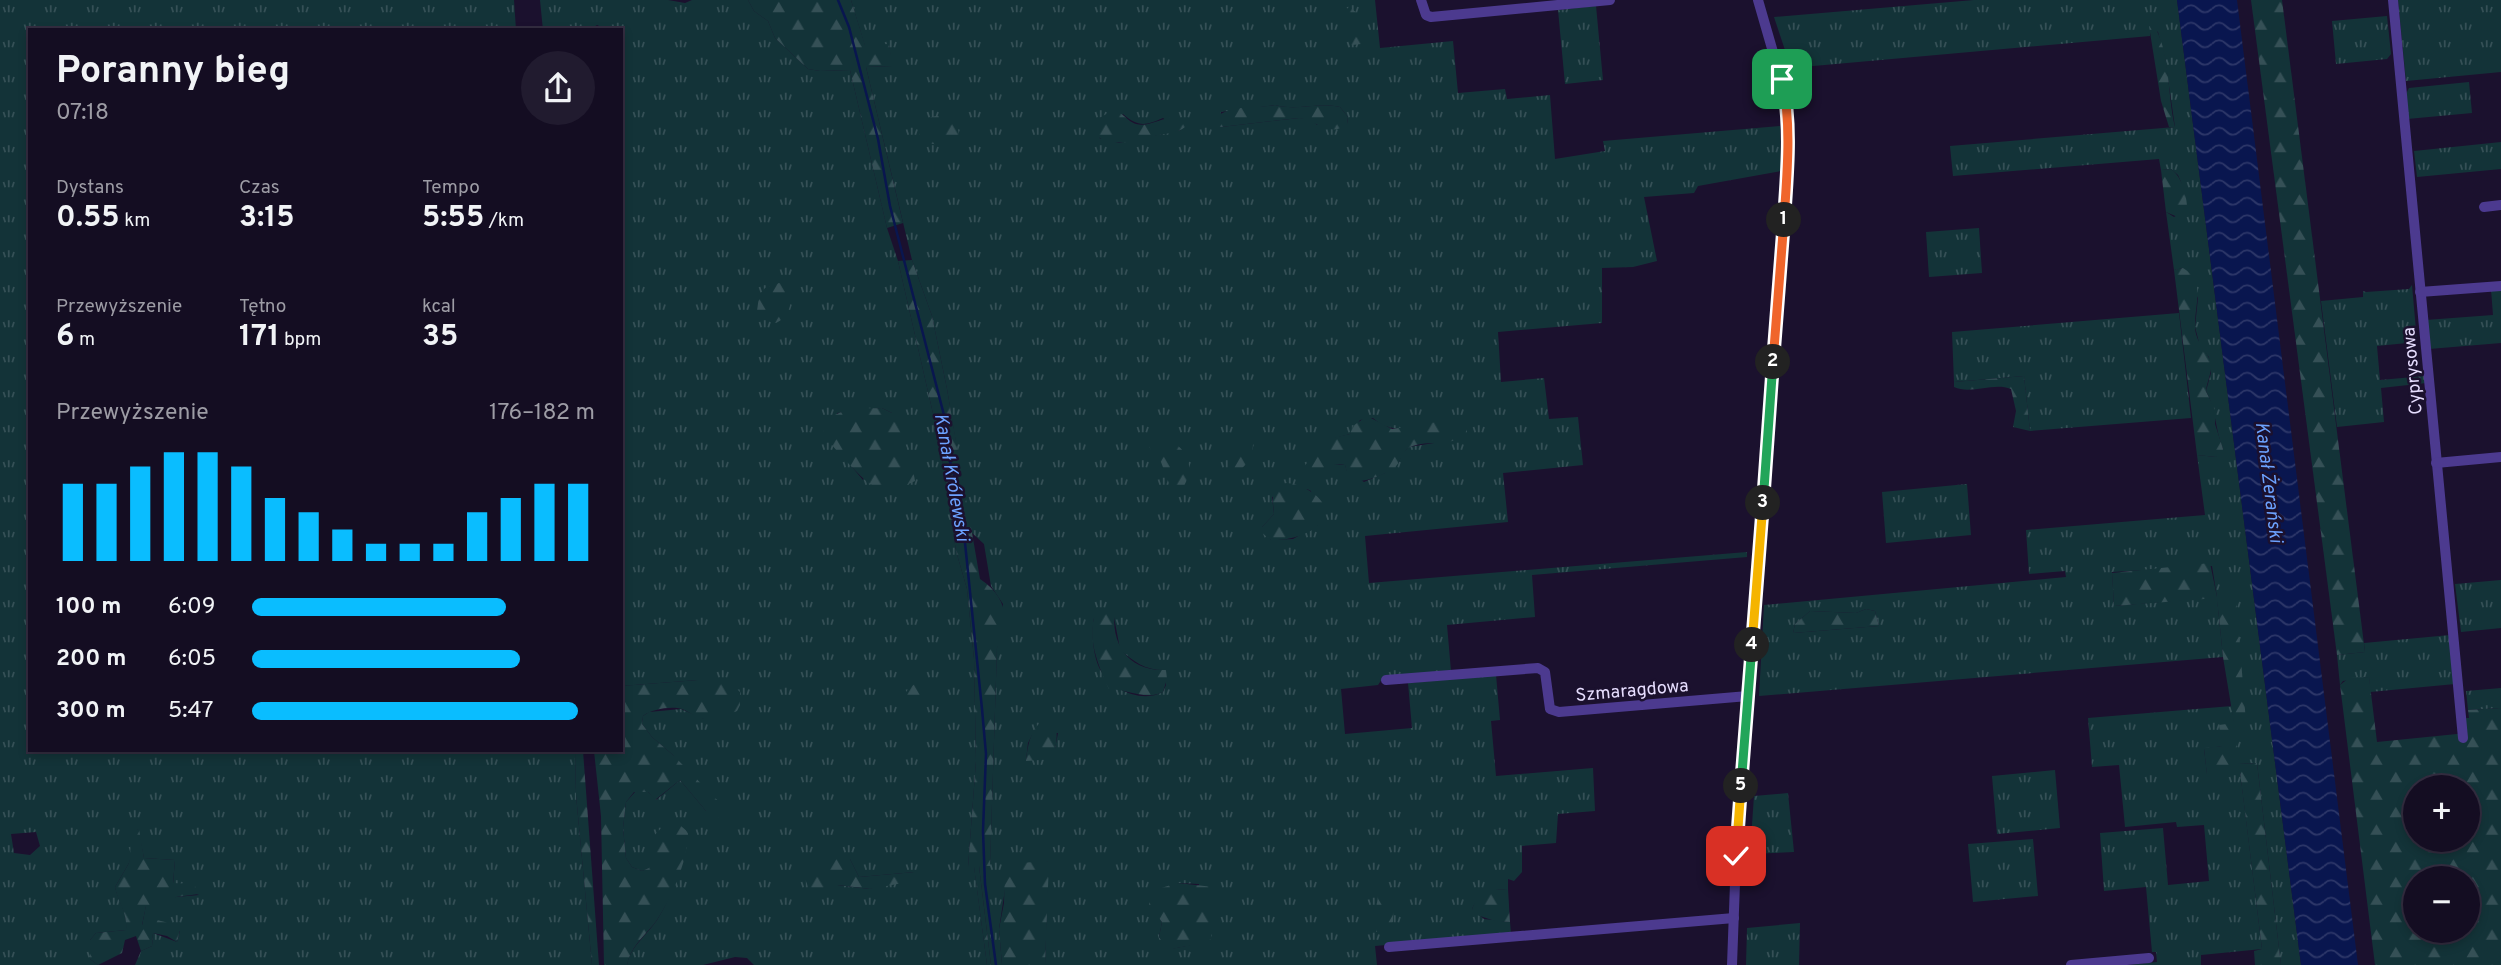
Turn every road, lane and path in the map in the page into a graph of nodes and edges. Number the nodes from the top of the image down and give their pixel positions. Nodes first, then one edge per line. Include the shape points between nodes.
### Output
1 (1421, 0) edge
2 (1610, 0) edge
3 (1758, 0) edge
4 (2393, 0) edge
5 (2501, 205) edge
6 (2484, 206) dead end
7 (2501, 286) edge
8 (2420, 292) junction
9 (2501, 457) edge
10 (2436, 463) junction
11 (1386, 680) dead end
12 (1748, 696) junction
13 (2463, 738) dead end
14 (1734, 918) junction
15 (1389, 947) dead end
16 (2149, 958) dead end
17 (1732, 965) edge
18 (2071, 965) edge

1 - 2 street via 1431,17
3 - 12 street via 1784,90 1788,145
4 - 8 street, Cyprysowa
5 - 6 street
7 - 8 street
8 - 10 street, Cyprysowa
9 - 10 street
10 - 13 street, Cyprysowa
11 - 12 street, Szmaragdowa via 1538,668 1545,673 1550,709 1559,712
12 - 14 street
14 - 15 street
14 - 17 street
16 - 18 street

